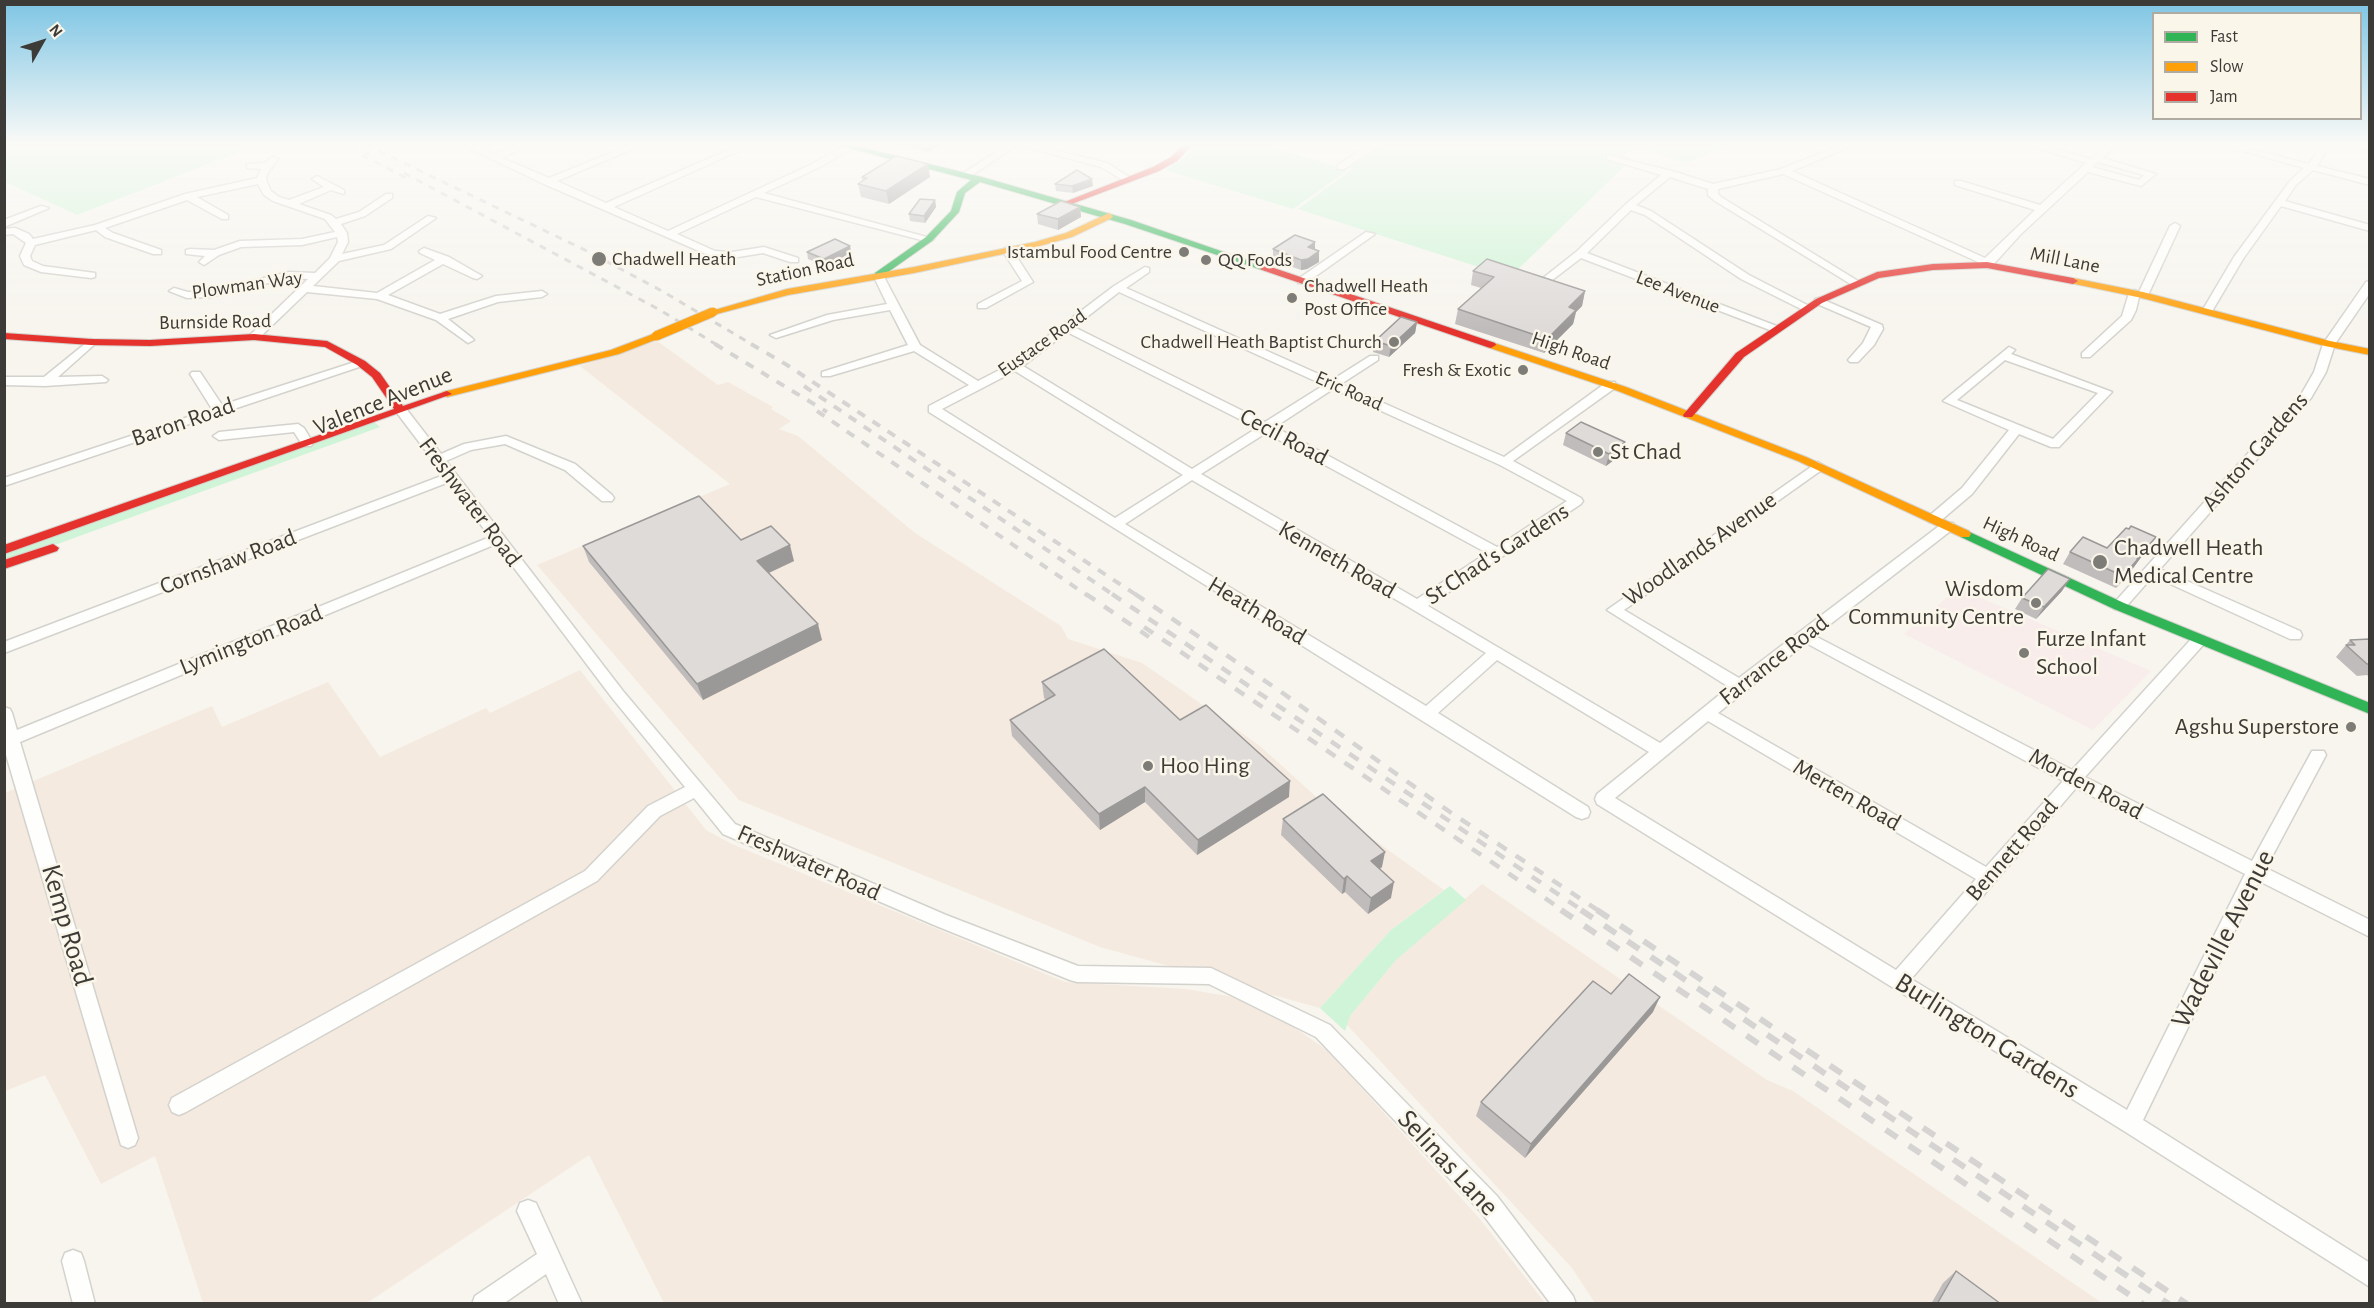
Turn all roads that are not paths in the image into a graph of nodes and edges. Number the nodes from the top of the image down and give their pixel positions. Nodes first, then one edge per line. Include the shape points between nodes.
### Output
1 (159, 206) edge
2 (206, 206) edge
3 (297, 206) edge
4 (374, 206) edge
5 (608, 206) edge
6 (729, 206) edge
7 (803, 206) edge
8 (957, 206) edge
9 (1076, 206) edge
10 (1629, 206) joint
11 (1729, 206) edge
12 (1862, 206) edge
13 (2036, 206) edge
14 (2278, 206) edge
15 (2291, 206) edge
16 (44, 208) dead end
17 (2043, 208) joint
18 (1109, 216) junction
19 (225, 217) dead end
20 (431, 218) dead end
21 (335, 223) junction
22 (4, 224) edge
23 (2175, 226) dead end
24 (98, 227) junction
25 (2370, 228) edge
26 (4, 232) edge
27 (342, 233) junction
28 (669, 234) junction
29 (1370, 234) dead end
30 (929, 238) junction
31 (31, 243) junction
32 (1007, 250) junction
33 (424, 251) dead end
34 (157, 252) dead end
35 (190, 252) dead end
36 (215, 253) junction
37 (1580, 254) junction
38 (445, 259) junction
39 (335, 260) junction
40 (794, 260) dead end
41 (204, 262) dead end
42 (1987, 265) junction
43 (899, 267) junction
44 (1145, 270) dead end
45 (91, 275) dead end
46 (878, 275) junction
47 (319, 276) junction
48 (477, 276) dead end
49 (1302, 281) junction
50 (1544, 282) edge
51 (1854, 283) junction
52 (186, 284) dead end
53 (2370, 284) edge
54 (1118, 288) junction
55 (306, 289) junction
56 (542, 294) dead end
57 (2139, 294) junction
58 (379, 296) junction
59 (1813, 305) junction
60 (893, 306) junction
61 (982, 306) dead end
62 (2207, 311) junction
63 (440, 318) junction
64 (1067, 328) junction
65 (1775, 329) junction
66 (776, 335) dead end
67 (4, 336) edge
68 (254, 337) junction
69 (468, 340) dead end
70 (92, 342) junction
71 (2329, 344) junction
72 (915, 347) junction
73 (2370, 352) edge
74 (2086, 355) dead end
75 (1374, 358) dead end
76 (1854, 360) dead end
77 (361, 363) junction
78 (1016, 366) junction
79 (826, 374) dead end
80 (196, 375) dead end
81 (102, 380) dead end
82 (4, 381) edge
83 (45, 382) junction
84 (1334, 384) junction
85 (977, 385) junction
86 (1611, 385) junction
87 (477, 387) joint
88 (933, 409) joint
89 (219, 410) junction
90 (404, 414) junction
91 (1688, 415) junction
92 (1267, 428) junction
93 (2017, 428) junction
94 (219, 436) dead end
95 (307, 443) junction
96 (438, 460) junction
97 (1505, 462) junction
98 (1818, 466) junction
99 (1193, 475) junction
100 (451, 477) junction
101 (4, 482) edge
102 (607, 498) dead end
103 (1576, 501) joint
104 (1941, 523) junction
105 (1115, 524) junction
106 (497, 539) junction
107 (4, 550) edge
108 (1498, 553) junction
109 (4, 565) edge
110 (2151, 570) junction
111 (1417, 606) junction
112 (2119, 606) junction
113 (2295, 635) dead end
114 (1804, 636) junction
115 (2199, 640) junction
116 (4, 648) edge
117 (1496, 652) junction
118 (2261, 666) junction
119 (1740, 686) junction
120 (2370, 709) edge
121 (4, 713) edge
122 (1706, 713) junction
123 (1427, 714) junction
124 (2370, 720) edge
125 (8, 741) edge
126 (1660, 752) junction
127 (2318, 755) dead end
128 (2074, 778) junction
129 (696, 789) junction
130 (1603, 799) joint
131 (1582, 812) dead end
132 (2255, 872) junction
133 (1988, 877) junction
134 (2370, 929) edge
135 (1898, 981) junction
136 (1323, 1031) joint
137 (179, 1105) dead end
138 (2131, 1124) junction
139 (128, 1138) dead end
140 (528, 1210) dead end
141 (550, 1258) junction
142 (73, 1260) dead end
143 (2370, 1276) edge
144 (84, 1304) edge
145 (483, 1304) edge
146 (571, 1304) edge
147 (1565, 1304) edge

1 - 24 street
2 - 19 street
3 - 21 street via 319,212
4 - 21 street
5 - 28 street
6 - 28 street
7 - 30 street
8 - 30 street
9 - 18 street, High Road
10 - 37 street
10 - 59 street via 1648,213 1745,277
11 - 51 street
12 - 42 street
13 - 17 street
14 - 62 street via 2238,259
15 - 25 street
16 - 22 street
17 - 42 street
18 - 32 street via 1063,237
18 - 49 street, High Road
20 - 39 street via 387,247
21 - 27 street
23 - 57 street
24 - 31 street
24 - 34 street via 109,235
26 - 31 street via 15,231
27 - 36 street via 302,242 254,242
27 - 39 street via 343,242
28 - 40 street via 720,256 764,250
29 - 49 street
30 - 43 street
31 - 45 street via 25,256 28,263 40,269
32 - 43 street
32 - 61 street via 1028,282
33 - 38 street
35 - 36 street
36 - 41 street
37 - 50 street
37 - 65 street, Lee Avenue
38 - 48 street
38 - 58 street
39 - 47 street
42 - 51 street, Mill Lane via 1893,271
42 - 57 street, Mill Lane
43 - 46 street
44 - 54 street, Eustace Road
46 - 60 street
46 - 87 street, Station Road, bridge via 787,292 713,312 615,352
47 - 52 street, Plowman Way via 289,275 210,294 169,293
47 - 55 street
49 - 86 street, High Road
51 - 59 street, Mill Lane
53 - 71 street, Ashton Gardens
54 - 64 street, Eustace Road
54 - 84 street, Eric Road
55 - 58 street
55 - 68 street
56 - 63 street via 496,299
57 - 62 street, Mill Lane
57 - 74 street via 2127,318
58 - 63 street
59 - 65 street, Mill Lane
59 - 76 street via 1876,325 1868,345
60 - 66 street via 831,316
60 - 72 street
62 - 71 street, Mill Lane
63 - 69 street
64 - 78 street, Eustace Road
64 - 92 street, Cecil Road
65 - 91 street, Mill Lane via 1728,366
67 - 70 street, Burnside Road
68 - 70 street, Burnside Road
68 - 77 street, Burnside Road via 327,344
70 - 83 street
71 - 73 street, Mill Lane
71 - 110 street, Ashton Gardens via 2307,395
72 - 79 street
72 - 85 street
75 - 84 street
77 - 89 street, Baron Road
77 - 90 street, Burnside Road via 376,375
78 - 85 street, Eustace Road
78 - 99 street, Kenneth Road
80 - 89 street
81 - 83 street
82 - 83 street
84 - 92 street
84 - 97 street, Eric Road
85 - 88 street, Eustace Road
86 - 91 street, High Road
86 - 97 street
87 - 90 street, Valence Avenue via 442,394
88 - 105 street, Heath Road
89 - 101 street, Baron Road
90 - 95 street, Valence Avenue
90 - 96 street, Freshwater Road
90 - 109 street, Valence Avenue
91 - 98 street, High Road
92 - 99 street
92 - 108 street, Cecil Road
93 - 93 street via 1949,401 2007,353 2106,393 2055,444
93 - 104 street, Farrance Road
94 - 95 street via 298,428
95 - 107 street, Valence Avenue
96 - 100 street, Freshwater Road
96 - 102 street via 468,447 506,440 570,467
97 - 103 street, Eric Road
98 - 104 street, High Road
98 - 119 street, Woodlands Avenue via 1614,610
99 - 105 street
99 - 111 street, Kenneth Road
100 - 106 street, Freshwater Road
100 - 116 street, Cornshaw Road
103 - 108 street, St Chad's Gardens
104 - 112 street, High Road
104 - 114 street, Farrance Road
105 - 123 street, Heath Road
106 - 125 street, Lymington Road
106 - 129 street, Freshwater Road
108 - 111 street, St Chad's Gardens
110 - 112 street, Ashton Gardens
110 - 113 street
111 - 117 street, Kenneth Road
112 - 115 street, High Road
114 - 119 street, Farrance Road
114 - 128 street, Morden Road
115 - 118 street, High Road
115 - 128 street, Bennett Road
117 - 123 street
117 - 126 street, Kenneth Road
118 - 120 street, High Road
118 - 124 street, High Road
119 - 122 street, Farrance Road
121 - 125 street, Kemp Road
122 - 126 street, Farrance Road
122 - 133 street, Merten Road
123 - 131 street, Heath Road
125 - 139 street, Kemp Road
126 - 130 street, Farrance Road
127 - 132 street, Wadeville Avenue
128 - 132 street, Morden Road
128 - 133 street, Bennett Road
129 - 136 street, Freshwater Road via 729,829 1077,974 1211,976
129 - 137 street via 654,811 591,876
130 - 135 street, Burlington Gardens
132 - 134 street, Morden Road
132 - 138 street, Wadeville Avenue
133 - 135 street, Bennett Road
135 - 138 street, Burlington Gardens
136 - 147 street, Selinas Lane via 1489,1204
138 - 143 street, Burlington Gardens
140 - 141 street
141 - 145 street
141 - 146 street
142 - 144 street

